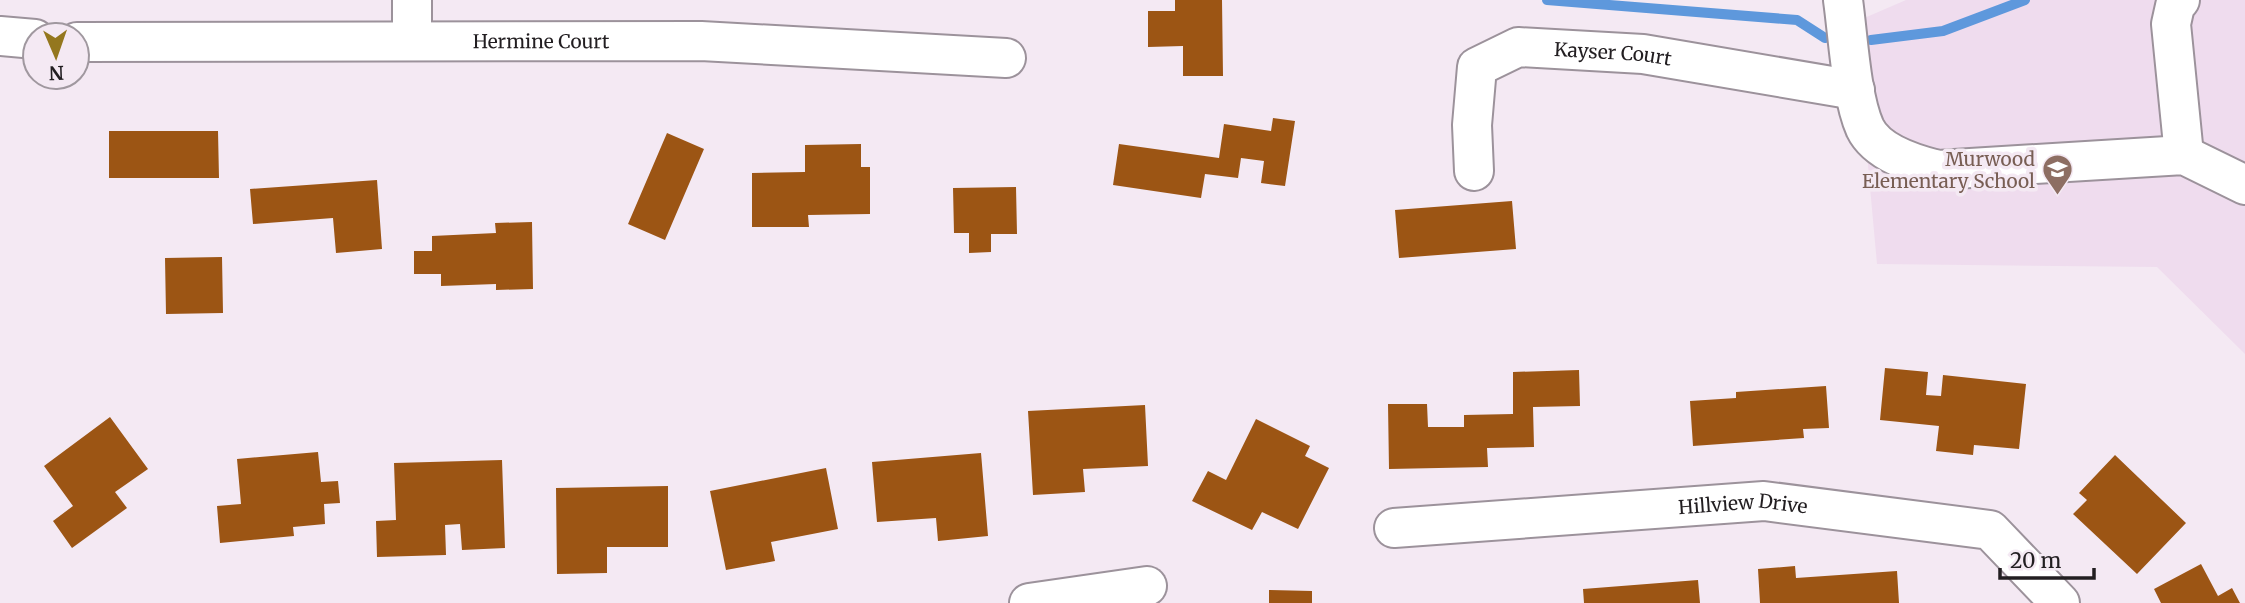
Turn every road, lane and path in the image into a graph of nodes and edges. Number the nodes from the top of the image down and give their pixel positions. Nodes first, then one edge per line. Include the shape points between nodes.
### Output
1 (412, 0) edge
2 (1843, 0) edge
3 (2180, 0) edge
4 (0, 36) edge
5 (21, 37) edge
6 (412, 40) junction
7 (91, 42) edge
8 (1006, 58) dead end
9 (1855, 90) junction
10 (2184, 155) junction
11 (1474, 171) dead end
12 (2245, 184) edge
13 (1394, 527) dead end
14 (1147, 586) dead end
15 (1029, 603) edge
16 (2060, 603) edge

1 - 6 street
2 - 9 street
3 - 10 street via 2171,24
4 - 5 street
6 - 7 street, Hermine Court
6 - 8 street, Hermine Court via 701,41
9 - 10 street via 1866,130 1881,145 1906,161 1938,170
9 - 11 street, Kayser Court via 1643,54 1518,47 1477,67
10 - 12 street
13 - 16 street, Hillview Drive via 1764,501 1990,530
14 - 15 street

